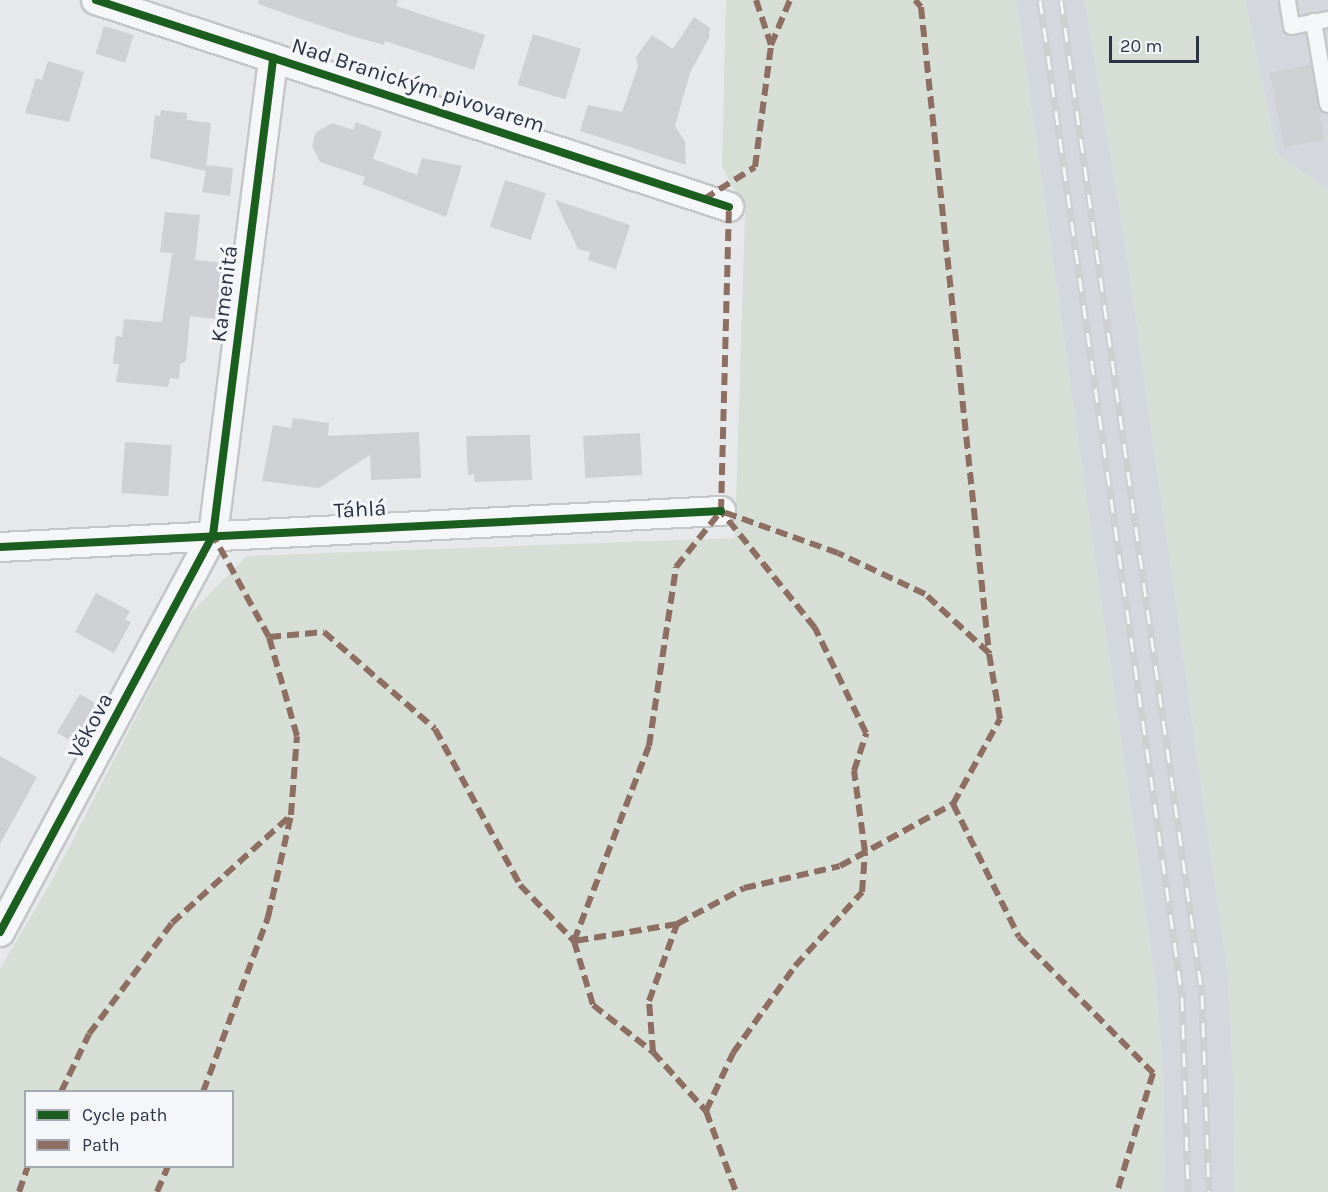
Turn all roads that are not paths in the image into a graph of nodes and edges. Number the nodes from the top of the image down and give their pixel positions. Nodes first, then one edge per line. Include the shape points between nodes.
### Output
1 (96, 0) edge
2 (1287, 0) edge
3 (1320, 20) edge
4 (273, 58) junction
5 (1327, 104) edge
6 (729, 207) dead end
7 (721, 511) dead end
8 (213, 535) junction
9 (0, 547) edge
10 (0, 932) edge

1 - 4 street, Nad Branickým pivovarem
2 - 3 lane via 1292,26
3 - 5 lane
4 - 6 street, Nad Branickým pivovarem
4 - 8 street, Kamenitá
7 - 8 street, Táhlá
8 - 9 street, Táhlá
8 - 10 street, Věkova

